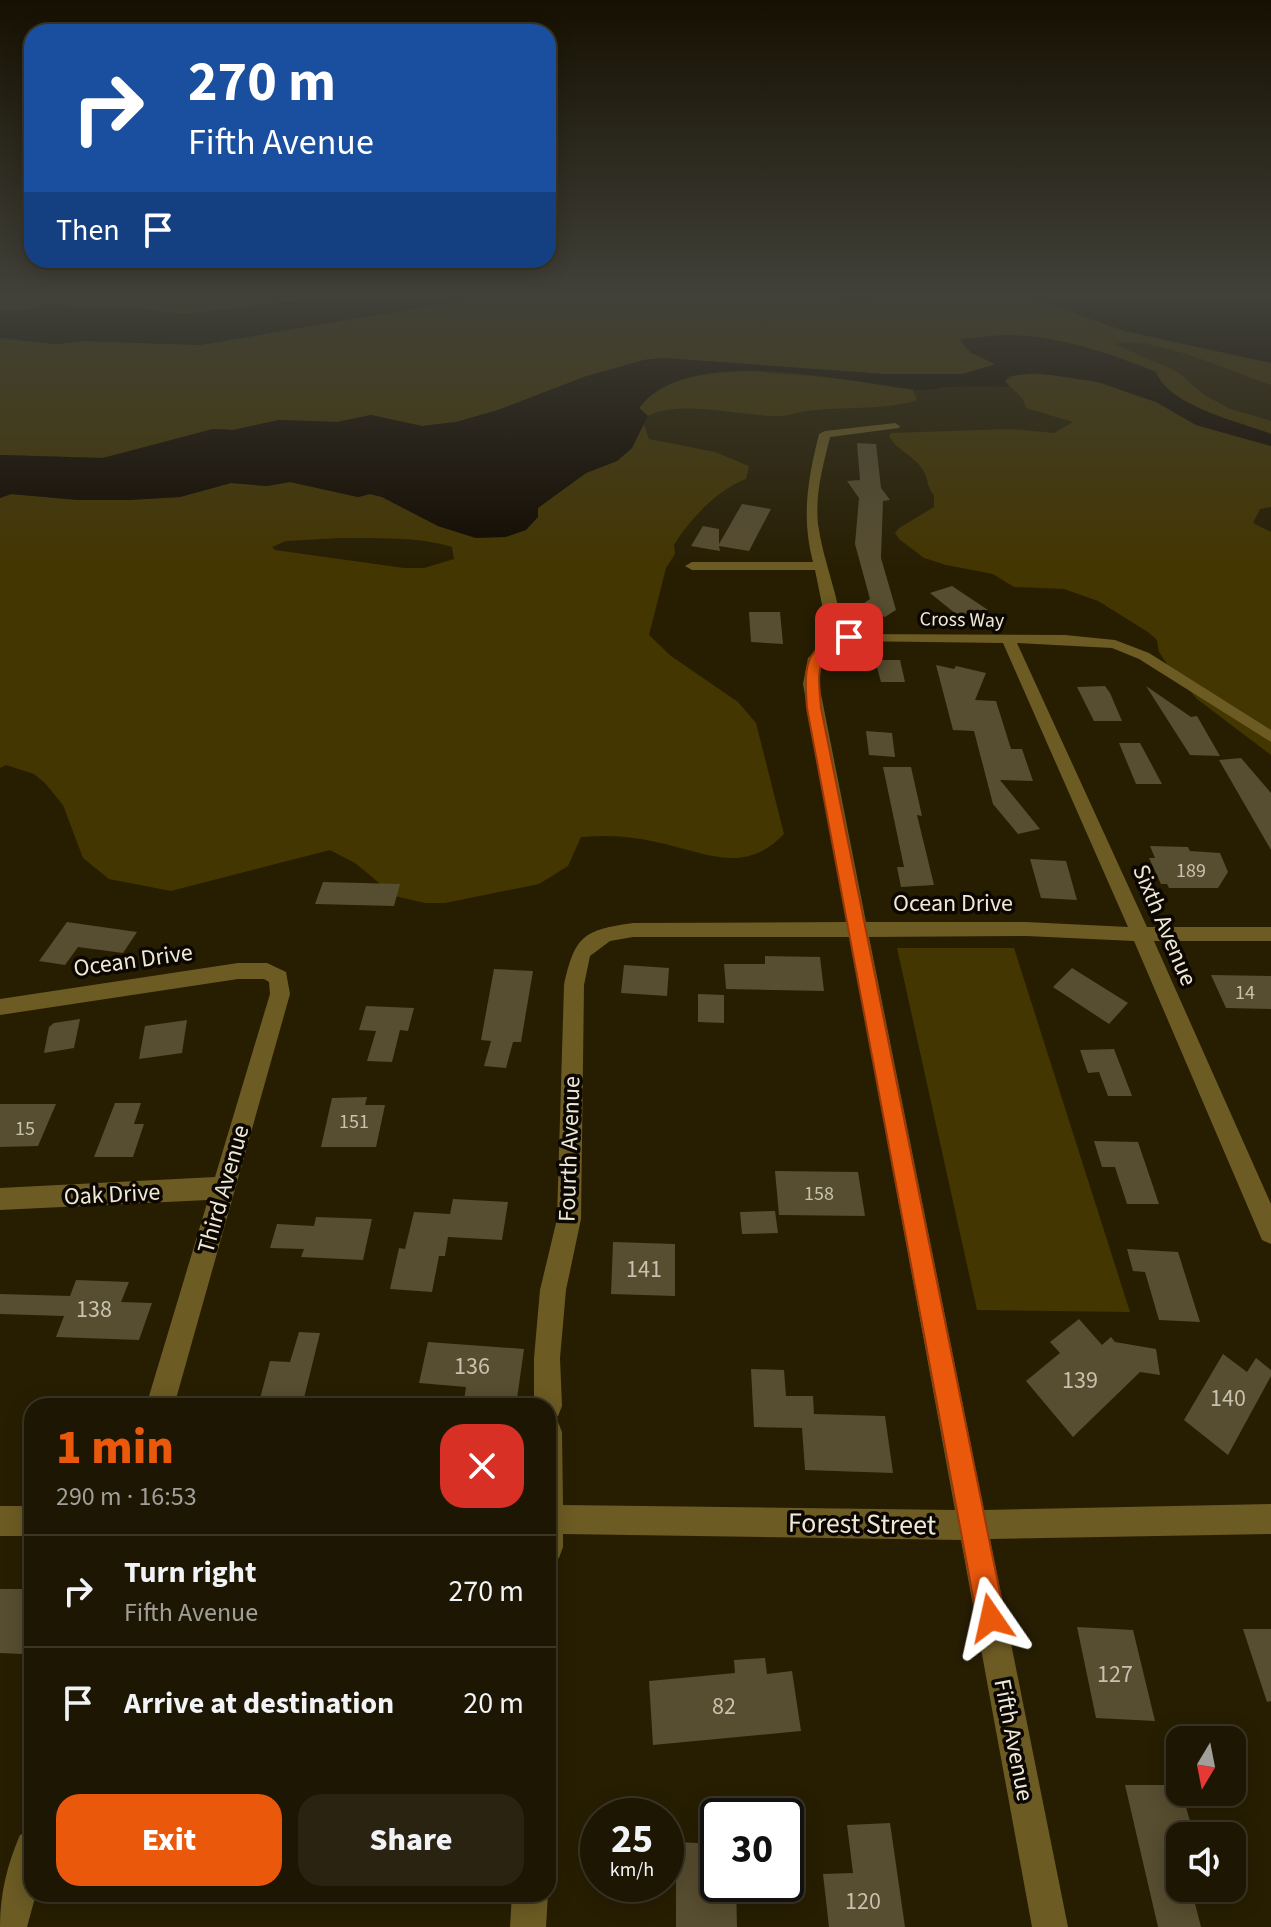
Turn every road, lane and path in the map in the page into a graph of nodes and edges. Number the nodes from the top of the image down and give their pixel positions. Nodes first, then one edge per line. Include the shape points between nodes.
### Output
1 (895, 426) dead end
2 (692, 566) dead end
3 (820, 566) junction
4 (836, 640) junction
5 (1009, 641) junction
6 (1271, 737) edge
7 (858, 929) junction
8 (1140, 934) junction
9 (1271, 934) edge
10 (591, 944) joint
11 (274, 973) joint
12 (0, 1007) edge
13 (223, 1188) junction
14 (0, 1199) edge
15 (1271, 1232) edge
16 (162, 1398) edge
17 (548, 1398) edge
18 (1271, 1519) edge
19 (0, 1521) edge
20 (24, 1521) edge
21 (973, 1525) junction
22 (556, 1529) edge
23 (24, 1875) edge
24 (530, 1902) edge
25 (9, 1927) edge
26 (528, 1927) edge
27 (1050, 1927) edge

1 - 3 street via 826,434 812,484
2 - 3 street
3 - 4 street via 835,610
4 - 5 street, Cross Way
4 - 7 street, Fifth Avenue via 815,658 811,684
5 - 6 street, Cross Way via 1115,644 1144,656
5 - 8 street, Sixth Avenue
7 - 8 street, Ocean Drive
7 - 10 street, Ocean Drive via 633,930 605,934
7 - 21 street, Fifth Avenue
8 - 9 street, Ocean Drive
8 - 15 street, Sixth Avenue
10 - 17 street, Fourth Avenue via 581,952 574,985 569,1219 553,1290
11 - 12 street, Ocean Drive via 238,971
11 - 13 street, Third Avenue via 280,994
13 - 14 street, Oak Drive
13 - 16 street, Third Avenue
18 - 21 street, Forest Street
19 - 20 street
21 - 22 street, Forest Street
21 - 27 street, Fifth Avenue
23 - 25 street
24 - 26 street

